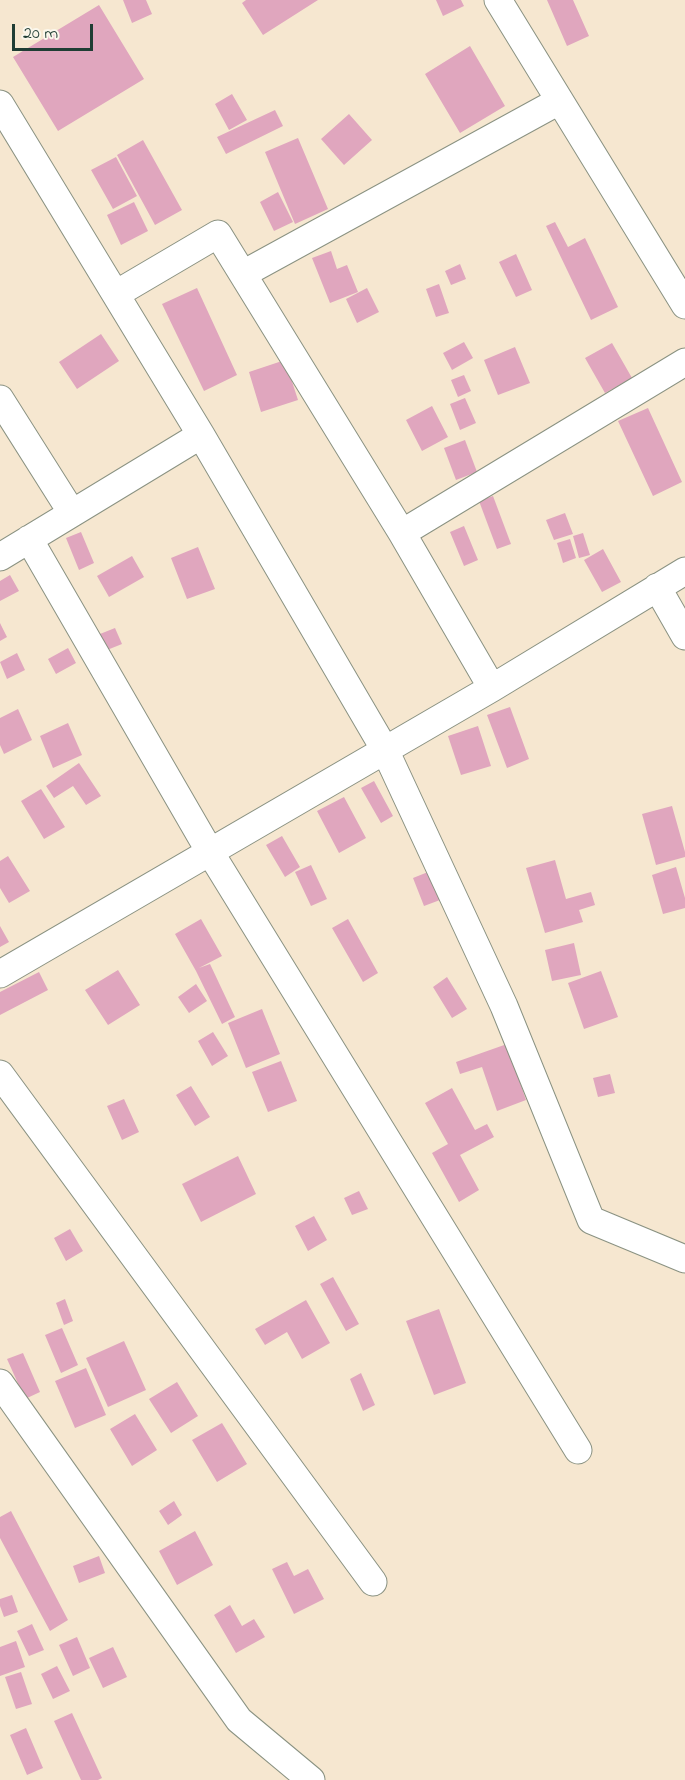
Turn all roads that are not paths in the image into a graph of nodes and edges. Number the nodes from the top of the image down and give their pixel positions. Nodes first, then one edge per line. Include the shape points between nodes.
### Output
1 (498, 0) edge
2 (560, 101) junction
3 (0, 104) edge
4 (243, 274) junction
5 (116, 294) junction
6 (685, 305) edge
7 (685, 362) edge
8 (0, 399) edge
9 (201, 435) junction
10 (72, 513) junction
11 (402, 533) junction
12 (29, 539) junction
13 (0, 557) edge
14 (685, 571) edge
15 (657, 587) junction
16 (685, 636) edge
17 (492, 688) junction
18 (385, 750) junction
19 (210, 852) junction
20 (0, 974) edge
21 (0, 1074) edge
22 (685, 1259) edge
23 (0, 1383) edge
24 (578, 1450) dead end
25 (373, 1582) dead end
26 (311, 1780) edge

1 - 2 street
2 - 4 street
2 - 6 street
3 - 5 street
4 - 5 street via 218,234
4 - 11 street
5 - 9 street
7 - 11 street
8 - 10 street
9 - 10 street
9 - 18 street
10 - 12 street
11 - 17 street
12 - 13 street
12 - 19 street
14 - 15 street
15 - 16 street
15 - 17 street
17 - 18 street
18 - 19 street
18 - 22 street via 504,1006 591,1220
19 - 20 street
19 - 24 street
21 - 25 street
23 - 26 street via 238,1720

